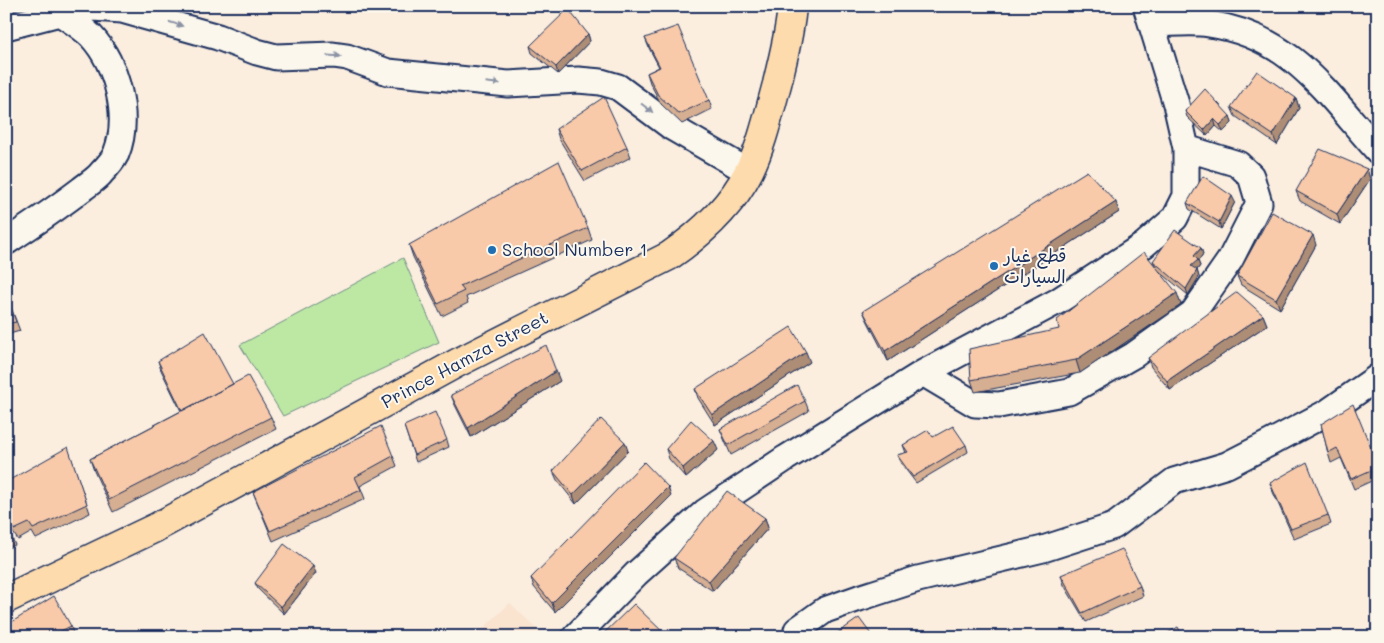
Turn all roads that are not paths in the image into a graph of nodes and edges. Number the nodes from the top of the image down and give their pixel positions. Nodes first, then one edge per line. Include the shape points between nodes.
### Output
1 (792, 6) edge
2 (58, 10) edge
3 (1149, 15) edge
4 (6, 27) edge
5 (1186, 148) junction
6 (1378, 151) edge
7 (749, 172) junction
8 (6, 242) edge
9 (923, 373) junction
10 (1378, 377) edge
11 (6, 600) edge
12 (797, 630) dead end
13 (575, 637) edge

1 - 7 main road, Prince Hamza Street via 790,29 770,113
2 - 4 street
2 -> 7 street via 122,10 218,37 257,52 276,56 347,57 388,72 508,84 601,82 618,87 673,128
2 - 8 street via 90,36 106,57 117,85 121,110 119,141 115,155 101,174 59,208
3 - 5 street
3 - 6 street via 1239,30 1276,46 1309,71
5 - 9 street via 1186,196 1175,218 1144,245 1058,301
5 - 9 street via 1238,164 1251,176 1259,203 1230,260 1193,313 1134,354 1069,392 999,405 975,404
7 - 11 main road, Prince Hamza Street via 724,209 697,236 668,256 457,363 155,528
9 - 13 street via 705,512 636,574
10 - 12 street via 1328,412 1227,465 1174,481 1114,526 1043,549 918,579 867,595 826,610

